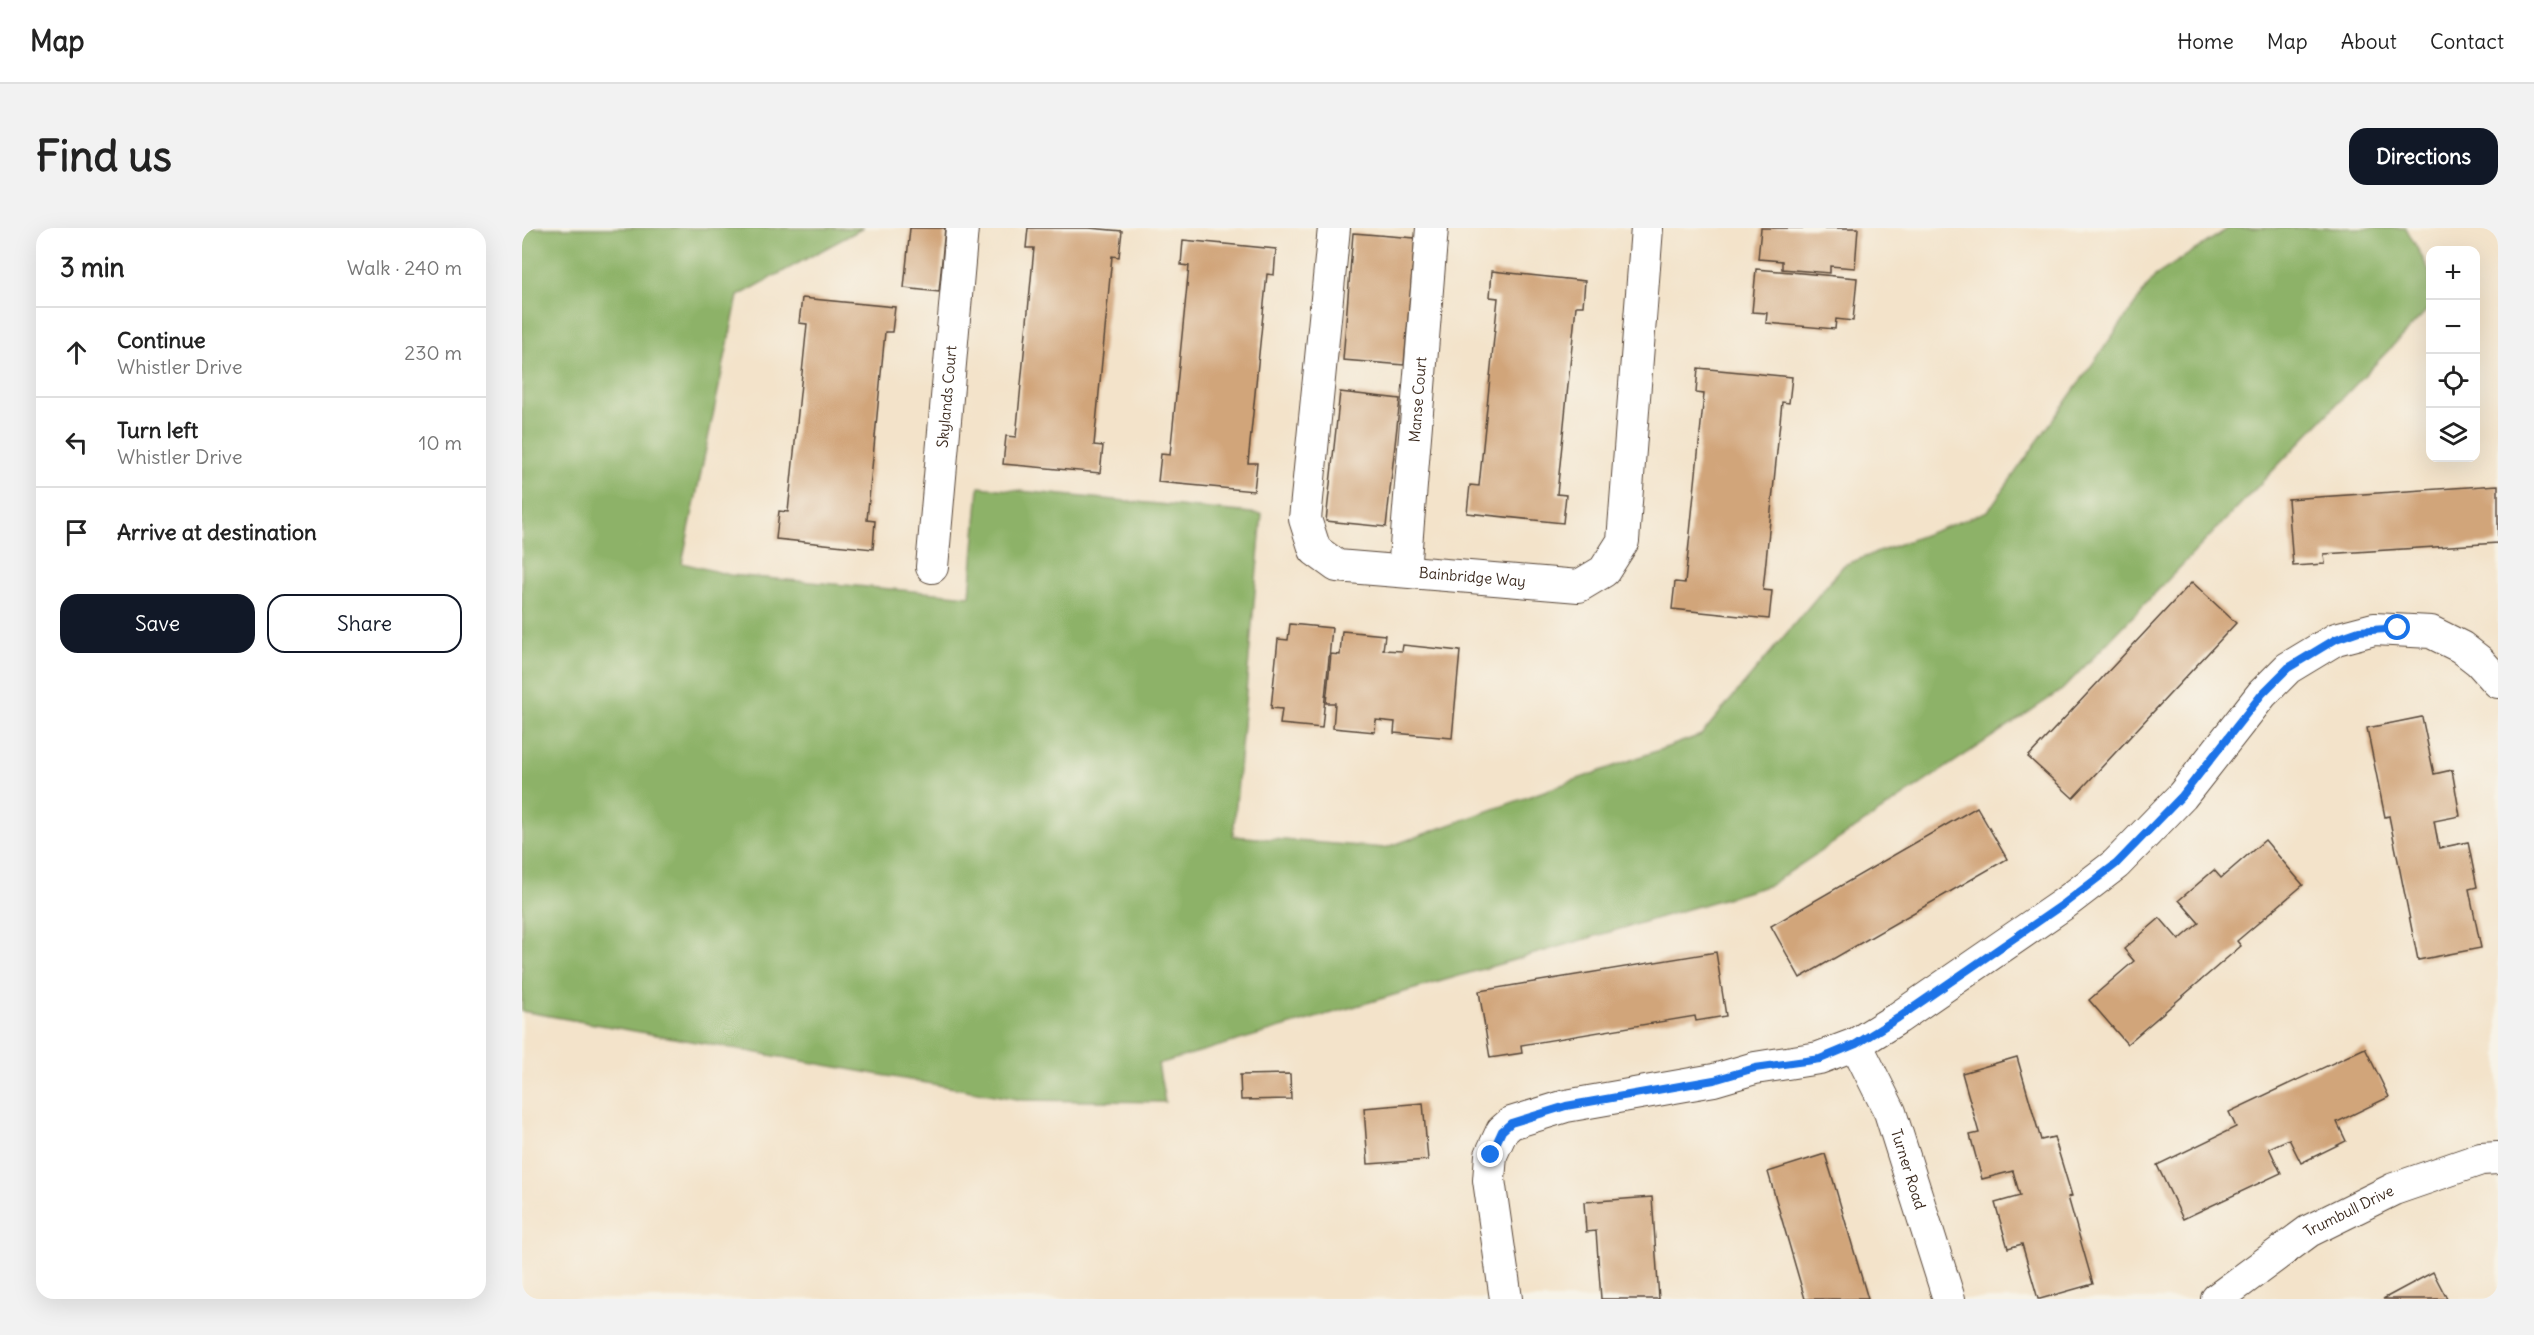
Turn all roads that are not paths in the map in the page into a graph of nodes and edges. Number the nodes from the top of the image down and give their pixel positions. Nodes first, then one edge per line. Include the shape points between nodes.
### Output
1 (962, 228) edge
2 (1334, 228) edge
3 (1432, 228) edge
4 (1647, 228) edge
5 (932, 567) dead end
6 (1404, 571) junction
7 (2498, 682) edge
8 (1856, 1044) junction
9 (2498, 1158) edge
10 (1506, 1299) edge
11 (1949, 1299) edge
12 (2217, 1299) edge

1 - 5 street, Skylands Court
2 - 6 street, Bainbridge Way via 1305,519 1315,550 1338,566
3 - 6 street, Manse Court
4 - 6 street, Bainbridge Way via 1623,541 1604,571 1579,586
7 - 8 street via 2480,661 2431,632 2398,628 2359,631 2302,658 2262,694 2182,796 2116,864 2065,903
8 - 10 street via 1820,1059 1566,1106 1511,1123 1502,1131 1491,1155 1489,1180
8 - 11 street, Turner Road via 1890,1112
9 - 12 street, Trumbull Drive via 2481,1159 2394,1189 2309,1231

